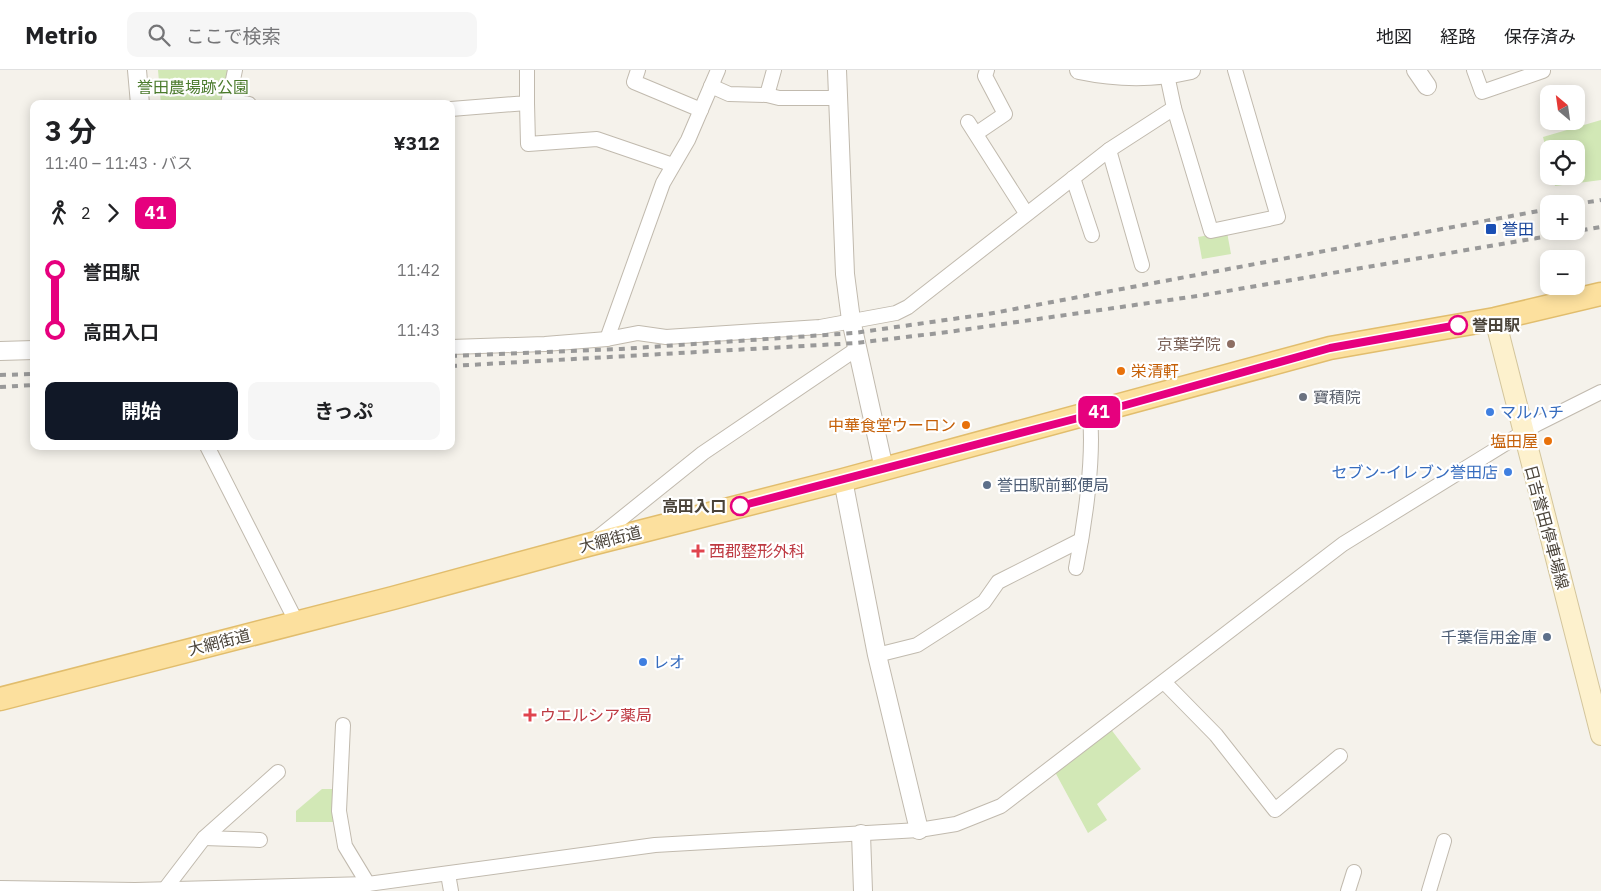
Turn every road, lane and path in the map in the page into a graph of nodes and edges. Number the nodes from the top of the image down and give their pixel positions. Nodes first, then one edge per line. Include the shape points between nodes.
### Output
1 (136, 70) edge
2 (235, 70) edge
3 (527, 70) edge
4 (638, 70) edge
5 (718, 70) edge
6 (774, 70) edge
7 (837, 70) edge
8 (987, 70) edge
9 (1079, 70) edge
10 (1191, 70) edge
11 (1235, 70) edge
12 (1416, 70) edge
13 (1474, 70) edge
14 (1542, 71) edge
15 (1167, 75) junction
16 (711, 86) junction
17 (1427, 86) dead end
18 (767, 95) junction
19 (838, 98) junction
20 (140, 100) edge
21 (228, 100) edge
22 (527, 103) junction
23 (1174, 108) junction
24 (455, 109) edge
25 (701, 110) junction
26 (1109, 150) junction
27 (673, 165) junction
28 (1073, 178) junction
29 (1026, 212) junction
30 (1092, 235) dead end
31 (1142, 265) dead end
32 (1601, 294) edge
33 (1495, 318) junction
34 (851, 320) junction
35 (607, 339) junction
36 (455, 347) edge
37 (858, 348) junction
38 (30, 350) edge
39 (0, 351) edge
40 (1601, 392) edge
41 (1090, 415) junction
42 (1523, 434) junction
43 (209, 450) edge
44 (884, 469) junction
45 (842, 480) junction
46 (1082, 540) junction
47 (588, 545) junction
48 (1076, 568) dead end
49 (298, 623) junction
50 (877, 655) junction
51 (1164, 682) junction
52 (0, 699) edge
53 (343, 725) dead end
54 (1601, 735) edge
55 (1340, 756) dead end
56 (278, 772) dead end
57 (918, 830) junction
58 (861, 834) junction
59 (204, 838) junction
60 (260, 840) dead end
61 (1444, 841) dead end
62 (1354, 872) dead end
63 (448, 874) junction
64 (368, 884) junction
65 (0, 888) edge
66 (165, 889) junction
67 (135, 891) edge
68 (451, 891) edge
69 (863, 891) edge
70 (1348, 891) edge
71 (1428, 891) edge

1 - 20 street
2 - 21 street
3 - 22 street
4 - 25 street via 634,82
5 - 16 street
6 - 18 street
7 - 19 street
8 - 29 street via 985,76 1005,114 972,128
9 - 15 street via 1123,77
10 - 15 street
11 - 23 street via 1278,217 1211,231
12 - 17 street
13 - 14 street via 1482,92
15 - 23 street
16 - 18 street via 729,94
16 - 25 street
18 - 19 street
19 - 34 street via 845,274
22 - 24 street
22 - 27 street via 528,144 597,139
23 - 26 street
25 - 27 street
26 - 28 street
26 - 31 street
27 - 35 street via 663,183
28 - 29 street
28 - 30 street
29 - 34 street via 908,307 896,313
32 - 33 main road, 大網街道
33 - 41 main road, 大網街道 via 1330,348
33 - 42 main road, 日吉誉田停車場線
34 - 35 street via 820,327 666,337 638,334
34 - 37 street
35 - 36 street
37 - 44 street
37 - 47 street via 704,453
38 - 39 street
40 - 42 street
41 - 44 main road, 大網街道
41 - 46 street
42 - 51 street via 1343,544
42 - 54 main road, 日吉誉田停車場線
43 - 49 street
44 - 45 main road, 大網街道
45 - 47 main road, 大網街道
45 - 50 street
46 - 48 street
46 - 50 street via 998,582 984,602 917,645
47 - 49 main road, 大網街道
49 - 52 main road, 大網街道
50 - 57 street
51 - 55 street via 1216,735 1275,810
51 - 57 street via 1000,806 956,824
53 - 64 street via 339,811 345,846
56 - 59 street
57 - 58 street
58 - 63 street via 655,846
58 - 69 street
59 - 60 street
59 - 66 street
61 - 71 street
62 - 70 street
63 - 64 street
63 - 68 street
64 - 66 street
65 - 67 street
66 - 67 street

